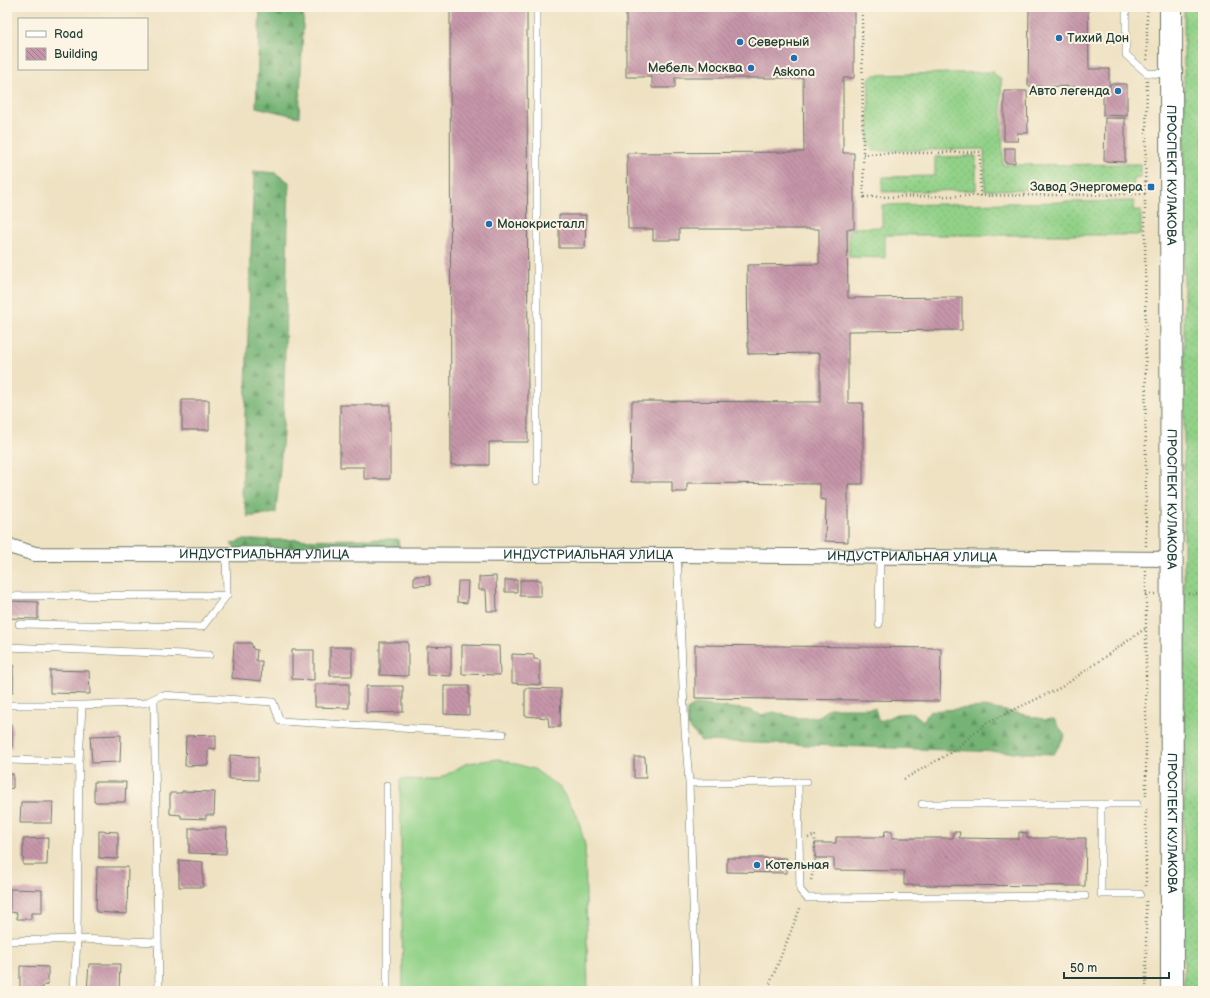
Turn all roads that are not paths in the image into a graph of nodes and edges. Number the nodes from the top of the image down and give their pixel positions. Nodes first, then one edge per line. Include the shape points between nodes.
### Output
1 (537, 7) edge
2 (1126, 7) edge
3 (1171, 7) edge
4 (1171, 74) junction
5 (537, 481) dead end
6 (7, 543) edge
7 (226, 554) junction
8 (677, 555) junction
9 (880, 556) junction
10 (1172, 559) junction
11 (227, 595) junction
12 (7, 596) edge
13 (19, 624) dead end
14 (879, 624) dead end
15 (7, 647) edge
16 (209, 655) dead end
17 (154, 699) junction
18 (7, 705) edge
19 (82, 705) junction
20 (503, 734) dead end
21 (7, 760) edge
22 (79, 762) junction
23 (798, 782) junction
24 (807, 782) dead end
25 (689, 783) junction
26 (387, 784) dead end
27 (922, 804) dead end
28 (1102, 804) junction
29 (1137, 804) dead end
30 (1143, 895) road end
31 (1085, 896) dead end
32 (77, 939) junction
33 (7, 941) edge
34 (158, 942) junction
35 (74, 991) edge
36 (159, 991) edge
37 (387, 991) edge
38 (696, 991) edge
39 (1172, 991) edge

1 - 5 lane
2 - 4 lane via 1126,55 1147,73
3 - 4 main road, ПРОСПЕКТ КУЛАКОВА
4 - 10 main road, ПРОСПЕКТ КУЛАКОВА
6 - 7 street, ИНДУСТРИАЛЬНАЯ УЛИЦА via 9,546 35,554
7 - 8 street, ИНДУСТРИАЛЬНАЯ УЛИЦА
7 - 11 lane
8 - 9 street, ИНДУСТРИАЛЬНАЯ УЛИЦА
8 - 25 lane
9 - 10 street, ИНДУСТРИАЛЬНАЯ УЛИЦА
9 - 14 lane
10 - 39 main road, ПРОСПЕКТ КУЛАКОВА
11 - 12 lane
11 - 13 lane via 202,627
15 - 16 lane
17 - 19 lane via 145,703
17 - 20 lane via 162,695 273,702 280,721
17 - 34 lane
18 - 19 lane
19 - 22 lane
21 - 22 lane
22 - 32 lane
23 - 24 lane
23 - 25 lane
23 - 31 lane via 800,890 807,898
25 - 38 lane
26 - 37 lane
27 - 28 lane
28 - 29 lane
28 - 30 lane via 1101,894
32 - 33 lane
32 - 34 lane
32 - 35 lane
34 - 36 lane

